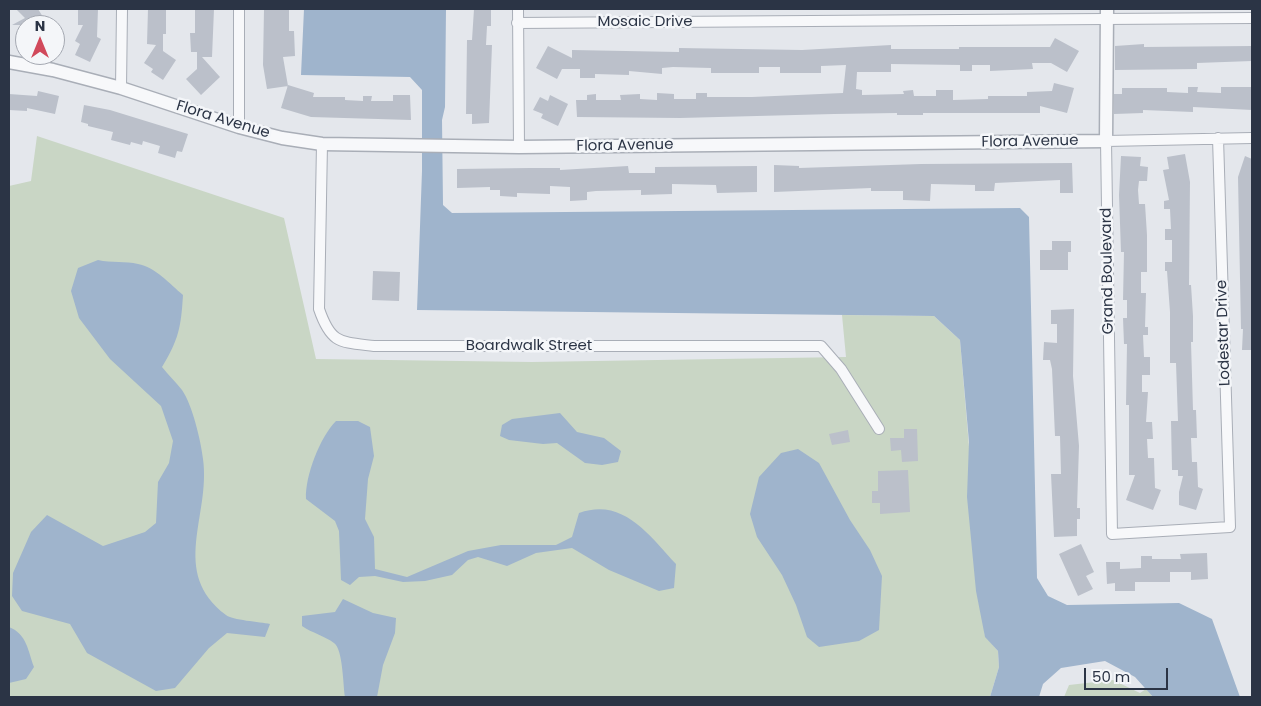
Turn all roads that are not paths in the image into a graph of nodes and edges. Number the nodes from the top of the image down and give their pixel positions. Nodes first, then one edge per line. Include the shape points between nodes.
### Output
1 (122, 9) edge
2 (239, 9) edge
3 (518, 9) edge
4 (1107, 14) edge
5 (1252, 18) edge
6 (518, 23) junction
7 (9, 62) edge
8 (121, 88) junction
9 (239, 127) junction
10 (1218, 138) junction
11 (1252, 138) edge
12 (1106, 141) junction
13 (322, 144) junction
14 (519, 147) junction
15 (879, 429) dead end
16 (1112, 534) joint

1 - 8 street
2 - 9 street
3 - 6 street
4 - 5 street, Mosaic Drive
4 - 6 street, Mosaic Drive
4 - 12 street, Grand Boulevard
6 - 14 street
7 - 8 street, Flora Avenue
8 - 9 street, Flora Avenue
9 - 13 street, Flora Avenue
10 - 11 street, Flora Avenue
10 - 12 street, Flora Avenue
10 - 16 street, Lodestar Drive via 1230,528
12 - 14 street, Flora Avenue
12 - 16 street, Grand Boulevard
13 - 14 street, Flora Avenue
13 - 15 street, Boardwalk Street via 319,309 326,330 345,343 374,346 821,346 841,369

